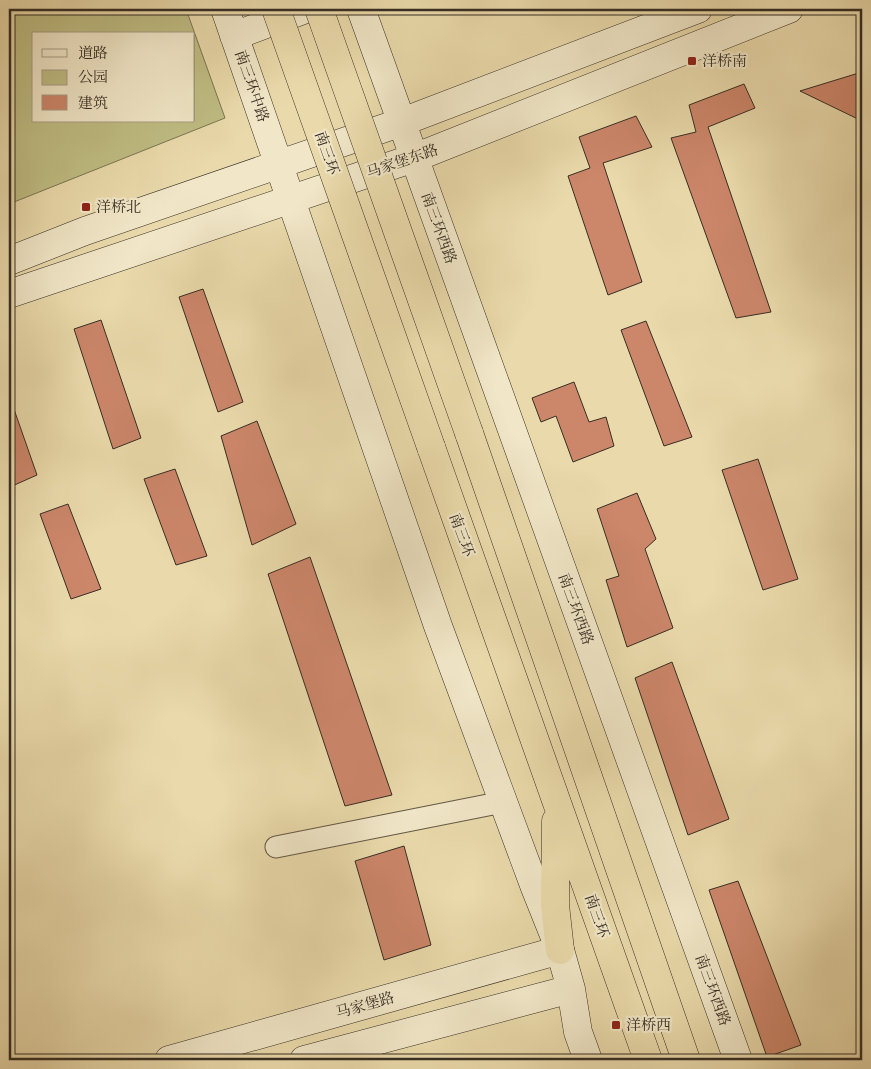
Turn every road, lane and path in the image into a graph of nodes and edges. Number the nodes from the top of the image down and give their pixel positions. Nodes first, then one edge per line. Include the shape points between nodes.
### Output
1 (225, 9) edge
2 (276, 9) edge
3 (306, 9) edge
4 (319, 9) edge
5 (361, 9) edge
6 (698, 9) edge
7 (789, 9) edge
8 (234, 36) junction
9 (402, 122) junction
10 (414, 158) junction
11 (278, 164) junction
12 (290, 198) junction
13 (9, 261) edge
14 (9, 294) edge
15 (503, 802) junction
16 (556, 802) junction
17 (276, 847) dead end
18 (560, 950) junction
19 (571, 989) junction
20 (169, 1060) edge
21 (304, 1060) edge
22 (588, 1060) edge
23 (648, 1060) edge
24 (686, 1060) edge
25 (738, 1060) edge

1 - 8 street, 南三环中路
2 - 16 highway, 南三环, bridge
3 - 8 street
4 - 24 highway, bridge
5 - 9 street
6 - 9 street
7 - 10 street, 马家堡东路
8 - 11 street, 南三环中路
9 - 10 street, 南三环西路
9 - 11 street
10 - 12 street, 马家堡东路
10 - 25 street, 南三环西路
11 - 12 street, 南三环中路
11 - 13 street
12 - 14 street, 马家堡东路
12 - 15 street via 438,626
15 - 17 street
15 - 18 street
16 - 18 highway via 555,905
16 - 23 highway, 南三环
18 - 19 street
18 - 20 street, 马家堡路
19 - 21 street
19 - 22 street via 578,1032

